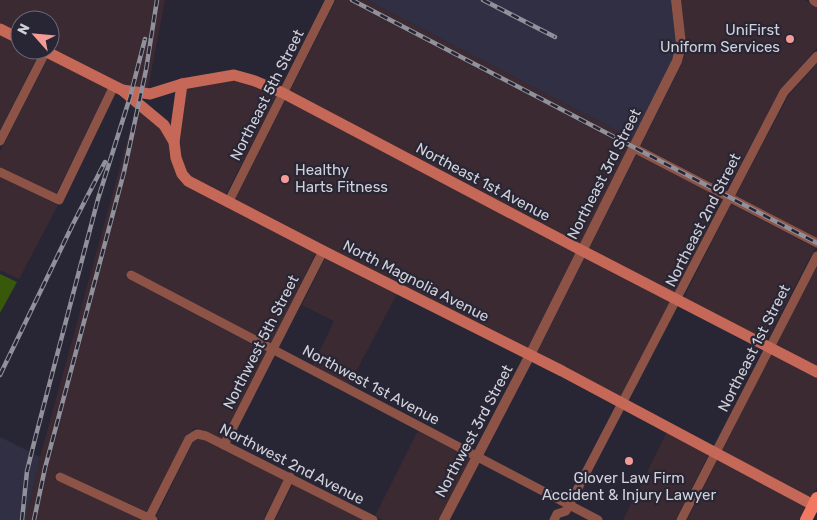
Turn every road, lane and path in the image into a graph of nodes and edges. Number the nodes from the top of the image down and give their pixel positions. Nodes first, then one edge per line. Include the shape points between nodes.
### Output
1 (330, 0) edge
2 (676, 0) edge
3 (817, 56) edge
4 (60, 59) edge
5 (40, 60) edge
6 (182, 84) junction
7 (118, 88) junction
8 (283, 93) junction
9 (0, 141) edge
10 (174, 142) junction
11 (634, 148) junction
12 (0, 172) edge
13 (729, 198) junction
14 (228, 203) junction
15 (817, 244) edge
16 (323, 251) junction
17 (582, 251) junction
18 (817, 256) edge
19 (131, 275) dead end
20 (678, 299) junction
21 (769, 348) junction
22 (274, 350) junction
23 (530, 355) junction
24 (817, 372) edge
25 (622, 404) junction
26 (224, 445) junction
27 (715, 452) junction
28 (478, 457) junction
29 (60, 476) dead end
30 (290, 478) junction
31 (816, 503) edge
32 (569, 504) junction
33 (150, 519) edge
34 (269, 520) edge
35 (374, 520) edge
36 (444, 520) edge
37 (554, 520) edge
38 (598, 520) edge
39 (681, 520) edge
40 (806, 520) edge

1 - 8 street, Northeast 5th Street
2 - 11 street, Northeast 3rd Street via 681,44 677,61
3 - 13 street, Northeast 2nd Street via 784,92
4 - 7 main road, North Magnolia Avenue
5 - 9 street
6 - 7 main road, Northeast 1st Avenue via 150,94
6 - 8 main road, Northeast 1st Avenue via 234,76
6 - 10 main road
7 - 10 main road, North Magnolia Avenue via 164,125
7 - 12 street via 59,200
8 - 14 street, Northeast 5th Street
8 - 17 main road, Northeast 1st Avenue
10 - 14 main road, North Magnolia Avenue via 176,158 188,181
11 - 13 street
11 - 17 street, Northeast 3rd Street
13 - 15 street
13 - 20 street, Northeast 2nd Street
14 - 16 main road, North Magnolia Avenue
16 - 22 street, Northwest 5th Street
16 - 23 main road, North Magnolia Avenue
17 - 20 main road, Northeast 1st Avenue
17 - 23 street, Northeast 3rd Street
18 - 21 street, Northeast 1st Street
19 - 22 street, Northwest 1st Avenue
20 - 21 main road, Northeast 1st Avenue
20 - 25 street, Northeast 2nd Street
21 - 24 main road, Northeast 1st Avenue
21 - 27 street, Northeast 1st Street
22 - 26 street, Northwest 5th Street
22 - 28 street, Northwest 1st Avenue
23 - 25 main road, North Magnolia Avenue
23 - 28 street, Northwest 3rd Street
25 - 27 main road, North Magnolia Avenue
25 - 32 street, Northeast 2nd Street
26 - 30 street, Northwest 2nd Avenue
26 - 33 street, Northwest 2nd Avenue via 197,434 189,439
27 - 31 main road, North Magnolia Avenue
27 - 39 street, Northeast 1st Street
28 - 32 street, Northwest 1st Avenue
28 - 36 street, Northwest 3rd Street
29 - 33 street
30 - 34 street
30 - 35 street, Northwest 2nd Avenue
31 - 40 main road
32 - 37 street, Northeast 2nd Street via 566,511 557,514
32 - 38 street, Northwest 1st Avenue

